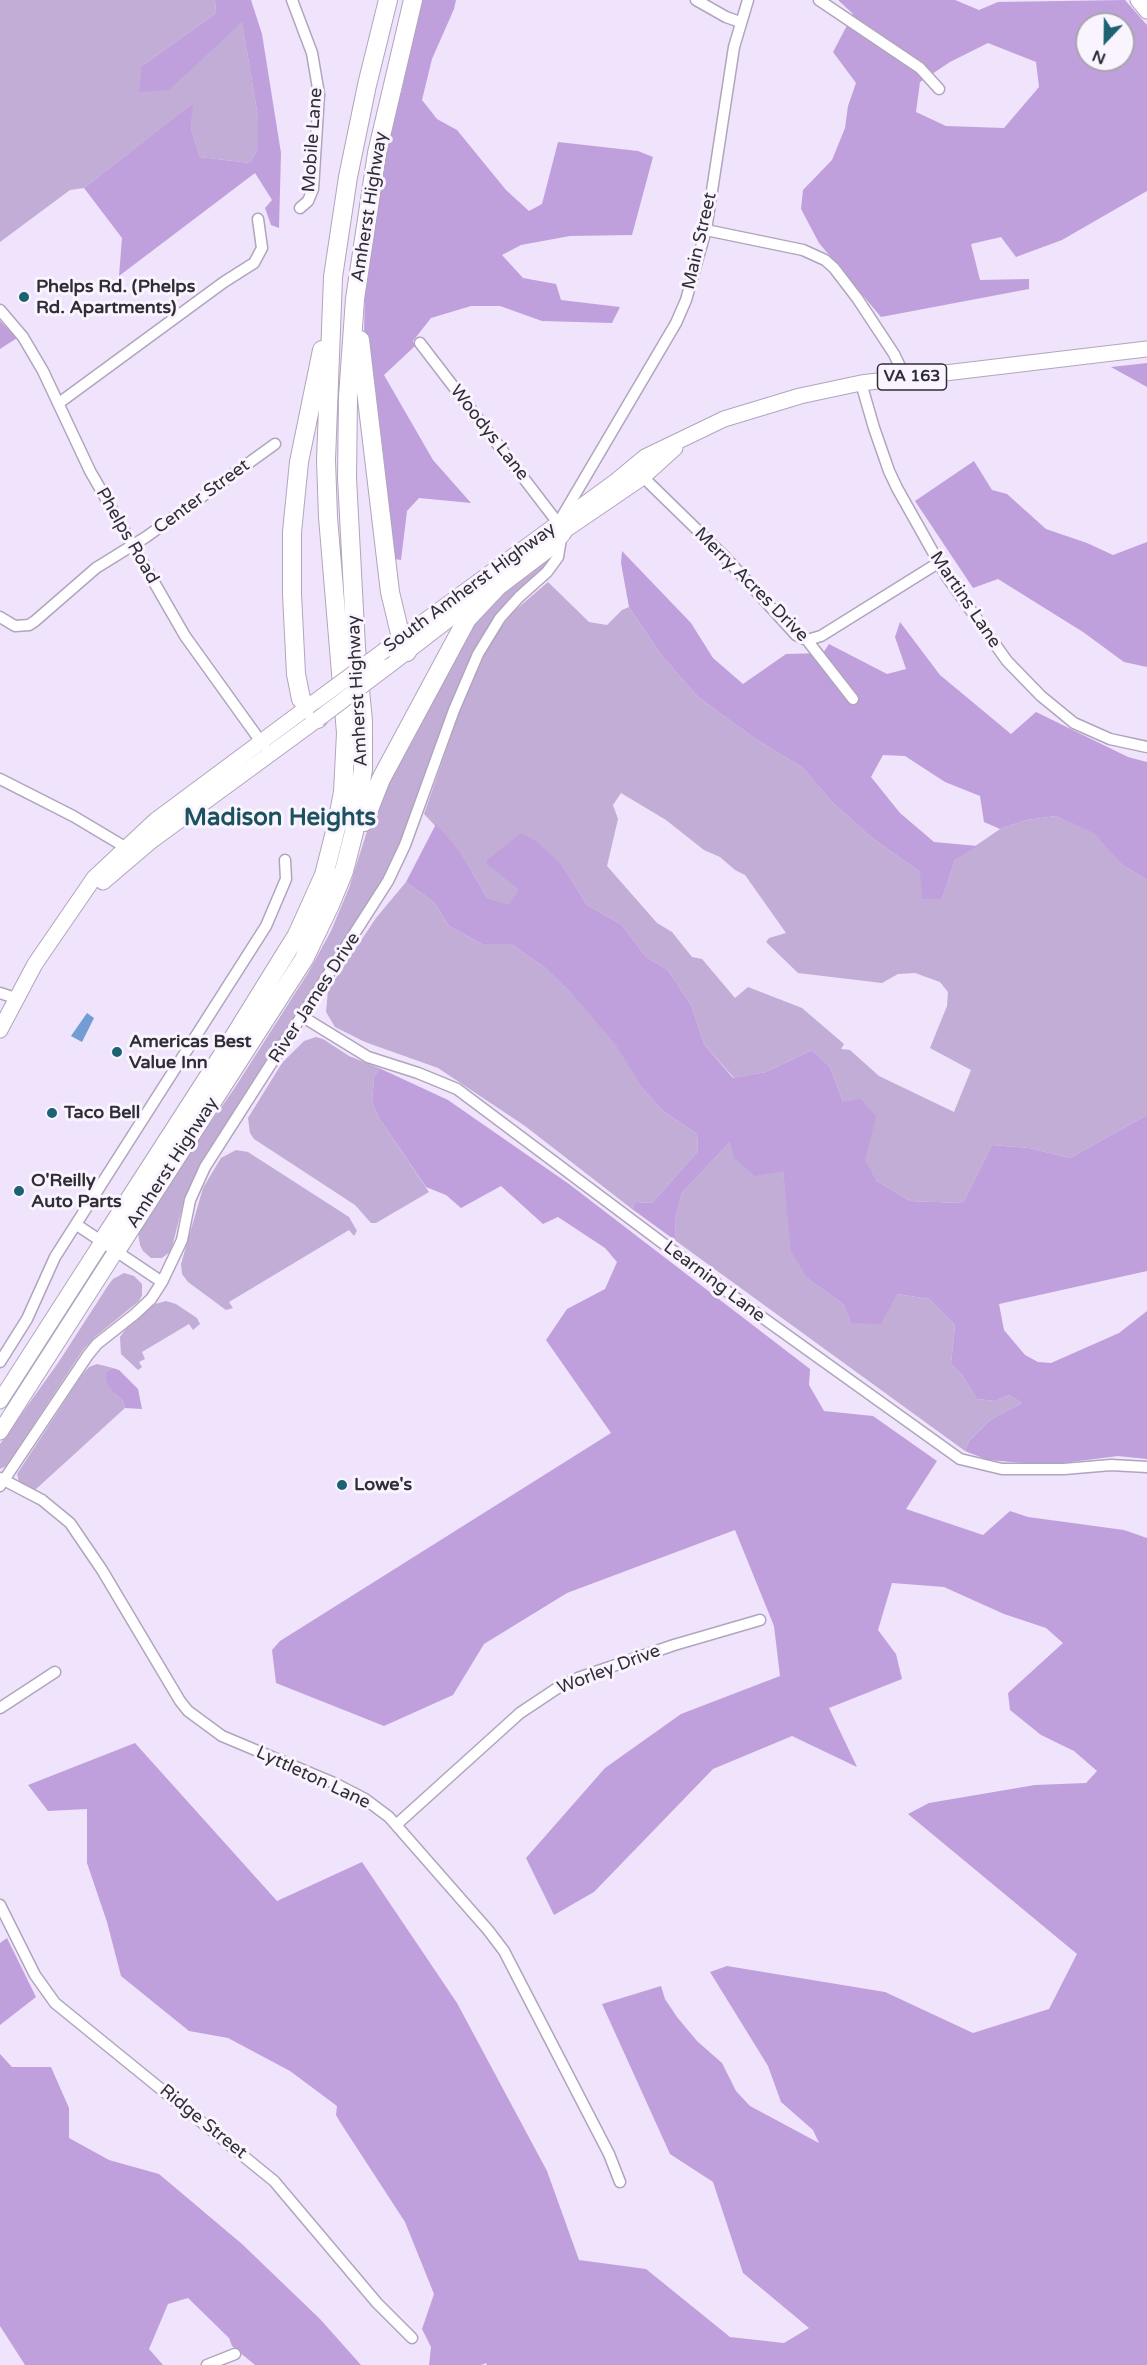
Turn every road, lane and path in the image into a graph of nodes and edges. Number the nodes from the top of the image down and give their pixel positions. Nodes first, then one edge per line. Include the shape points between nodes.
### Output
1 (292, 0) edge
2 (388, 0) edge
3 (412, 0) edge
4 (696, 0) edge
5 (748, 0) edge
6 (819, 0) edge
7 (1138, 0) edge
8 (1147, 10) edge
9 (740, 22) junction
10 (939, 89) dead end
11 (300, 208) dead end
12 (258, 219) dead end
13 (705, 230) junction
14 (360, 261) junction
15 (333, 277) junction
16 (0, 310) edge
17 (420, 343) dead end
18 (1147, 349) edge
19 (905, 377) junction
20 (861, 383) junction
21 (59, 403) junction
22 (686, 438) junction
23 (275, 444) dead end
24 (643, 477) junction
25 (560, 528) junction
26 (133, 545) junction
27 (938, 563) junction
28 (0, 617) edge
29 (807, 639) junction
30 (404, 645) junction
31 (853, 699) dead end
32 (314, 709) junction
33 (1147, 747) edge
34 (265, 748) junction
35 (0, 779) edge
36 (125, 847) junction
37 (285, 860) dead end
38 (344, 871) junction
39 (71, 910) junction
40 (0, 993) edge
41 (15, 998) junction
42 (303, 1017) junction
43 (0, 1030) edge
44 (77, 1225) junction
45 (109, 1246) junction
46 (162, 1282) junction
47 (0, 1362) edge
48 (0, 1401) edge
49 (0, 1432) edge
50 (1147, 1467) edge
51 (2, 1481) edge
52 (760, 1620) dead end
53 (55, 1672) dead end
54 (0, 1708) edge
55 (396, 1825) junction
56 (0, 1905) edge
57 (620, 2182) dead end
58 (412, 2338) dead end
59 (235, 2354) dead end
60 (207, 2365) edge

1 - 11 street, Mobile Lane via 312,53 319,94 313,189
2 - 15 highway, Amherst Highway via 350,165
3 - 14 highway, Amherst Highway via 377,153
4 - 9 street
5 - 9 street, Main Street
6 - 10 street via 920,68
7 - 8 main road
9 - 13 street, Main Street
12 - 21 street via 262,248 254,263
13 - 19 street via 803,250 825,260 857,298
13 - 25 street, Main Street via 693,281 676,323
14 - 30 highway via 360,336 390,592
14 - 38 highway, Amherst Highway via 351,345 346,478 363,769
15 - 32 highway via 297,470 292,532 296,674 301,699
15 - 45 highway, Amherst Highway via 326,460 346,733 343,792 333,841 324,875 286,954
16 - 21 street, Phelps Road via 23,337
17 - 25 street, Woodys Lane
18 - 19 main road, South Amherst Highway / VA 163
19 - 20 main road, South Amherst Highway / VA 163
20 - 22 main road, South Amherst Highway / VA 163 via 765,405
20 - 27 street, Martins Lane via 889,471
21 - 26 street, Phelps Road via 90,471
22 - 24 main road, South Amherst Highway / VA 163
22 - 25 main road, South Amherst Highway / VA 163 via 645,457
23 - 26 street, Center Street
24 - 25 main road, South Amherst Highway / VA 163
24 - 29 street, Merry Acres Drive via 796,635
25 - 30 main road, South Amherst Highway / VA 163
25 - 38 highway via 548,548 498,586 467,619 381,779
25 - 42 street, River James Drive via 554,564 500,618 477,654 388,882
26 - 28 street, Center Street via 96,568 35,621 22,627
26 - 34 street, Phelps Road via 185,636
27 - 29 street via 831,630
27 - 33 street, Martins Lane via 1001,653 1041,696 1091,732
29 - 31 street, Merry Acres Drive
30 - 32 main road, South Amherst Highway / VA 163, bridge via 385,650
30 - 32 main road, South Amherst Highway / VA 163, bridge via 387,667
32 - 34 main road, South Amherst Highway / VA 163
34 - 36 main road, South Amherst Highway / VA 163 via 156,820
34 - 39 main road, South Amherst Highway / VA 163
35 - 36 street
36 - 39 main road, South Amherst Highway / VA 163 via 94,878
37 - 44 street via 286,879 266,926
38 - 45 highway, Amherst Highway via 304,959
39 - 41 main road, South Amherst Highway / VA 163
40 - 41 street
41 - 43 main road, South Amherst Highway / VA 163
42 - 46 street, River James Drive via 197,1183 182,1240
42 - 50 street, Learning Lane via 368,1057 458,1089 752,1310 960,1459 1002,1469
44 - 45 street
44 - 47 street via 55,1257 27,1319
45 - 46 street
45 - 48 main road, Amherst Highway
45 - 49 main road, Amherst Highway
46 - 51 street, River James Drive via 135,1314 88,1355
51 - 55 street, Lyttleton Lane via 42,1500 70,1523 188,1711 222,1736 365,1799
52 - 55 street, Worley Drive via 674,1645 559,1687 514,1719
53 - 54 street
55 - 57 street, Lyttleton Lane via 504,1951
56 - 58 street, Ridge Street via 35,1975 55,2003 274,2181 377,2303
59 - 60 street

